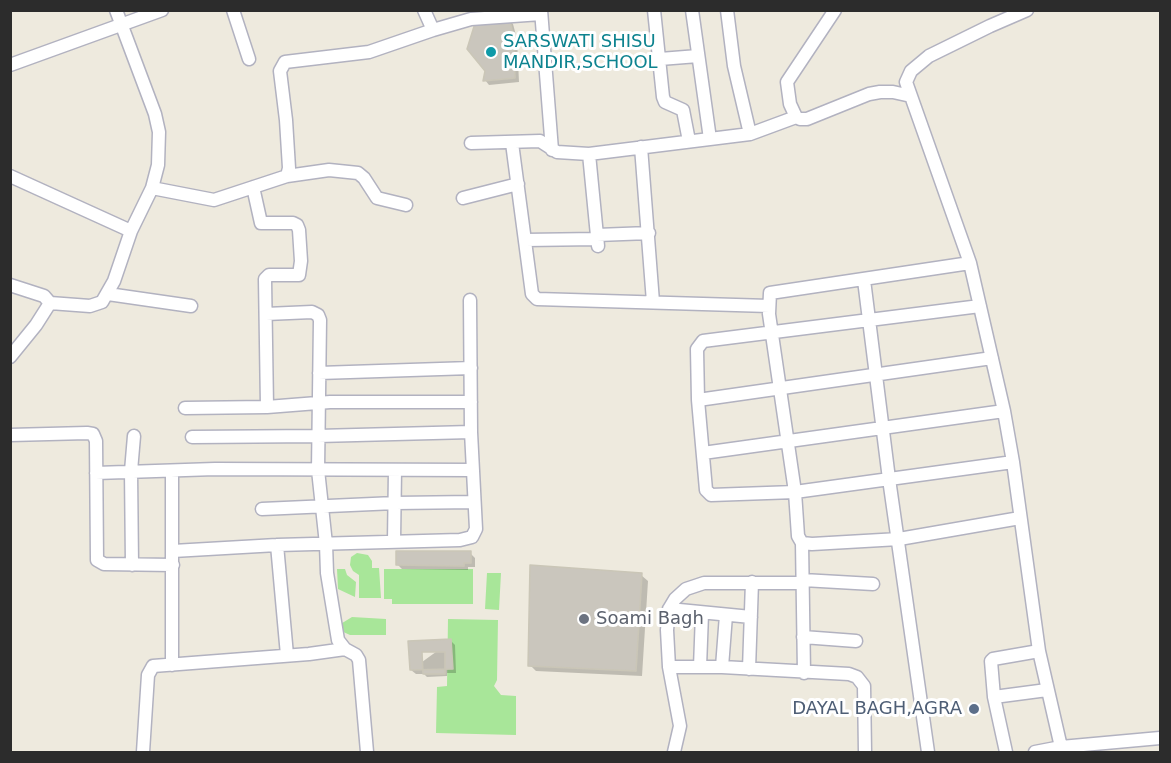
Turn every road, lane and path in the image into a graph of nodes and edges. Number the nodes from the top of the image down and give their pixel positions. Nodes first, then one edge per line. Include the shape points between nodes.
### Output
1 (116, 10) edge
2 (162, 10) edge
3 (233, 10) edge
4 (424, 10) edge
5 (654, 10) edge
6 (692, 10) edge
7 (727, 10) edge
8 (835, 10) edge
9 (1027, 10) edge
10 (541, 12) edge
11 (514, 13) edge
12 (120, 25) junction
13 (433, 30) junction
14 (698, 56) junction
15 (249, 59) dead end
16 (660, 59) junction
17 (10, 65) edge
18 (911, 96) junction
19 (796, 117) junction
20 (750, 134) junction
21 (710, 139) junction
22 (689, 141) junction
23 (471, 143) dead end
24 (512, 143) junction
25 (641, 147) junction
26 (552, 150) junction
27 (589, 154) junction
28 (10, 176) edge
29 (286, 176) junction
30 (518, 184) junction
31 (253, 187) junction
32 (152, 188) junction
33 (463, 198) dead end
34 (406, 205) dead end
35 (131, 231) junction
36 (649, 233) junction
37 (525, 240) junction
38 (597, 240) junction
39 (970, 263) junction
40 (864, 280) junction
41 (10, 285) edge
42 (108, 294) junction
43 (470, 300) dead end
44 (653, 302) junction
45 (50, 303) junction
46 (191, 306) dead end
47 (769, 306) junction
48 (980, 306) junction
49 (266, 314) junction
50 (870, 320) junction
51 (772, 333) junction
52 (10, 357) edge
53 (992, 358) junction
54 (471, 368) junction
55 (319, 373) junction
56 (877, 375) junction
57 (781, 389) junction
58 (698, 400) junction
59 (471, 402) junction
60 (318, 404) junction
61 (267, 407) junction
62 (185, 408) dead end
63 (1004, 411) junction
64 (884, 428) junction
65 (471, 432) junction
66 (10, 435) edge
67 (134, 436) dead end
68 (318, 436) junction
69 (192, 437) dead end
70 (786, 441) junction
71 (703, 453) junction
72 (1013, 462) junction
73 (318, 470) junction
74 (395, 470) junction
75 (473, 470) junction
76 (131, 471) junction
77 (172, 471) junction
78 (96, 473) junction
79 (889, 479) junction
80 (795, 492) junction
81 (474, 502) junction
82 (395, 503) junction
83 (322, 506) junction
84 (262, 509) dead end
85 (1020, 518) junction
86 (899, 539) junction
87 (394, 541) junction
88 (802, 543) junction
89 (327, 544) junction
90 (277, 545) junction
91 (173, 551) junction
92 (132, 565) junction
93 (172, 565) junction
94 (752, 582) junction
95 (803, 582) junction
96 (873, 584) dead end
97 (669, 609) junction
98 (702, 614) junction
99 (726, 615) junction
100 (751, 617) junction
101 (804, 637) junction
102 (856, 641) dead end
103 (345, 649) junction
104 (1039, 651) junction
105 (287, 655) junction
106 (172, 665) junction
107 (669, 667) junction
108 (700, 667) junction
109 (722, 667) junction
110 (749, 669) junction
111 (804, 673) junction
112 (1047, 690) junction
113 (994, 698) junction
114 (1161, 738) edge
115 (1061, 747) junction
116 (142, 753) edge
117 (368, 753) edge
118 (674, 753) edge
119 (865, 753) edge
120 (928, 753) edge
121 (1006, 753) edge
122 (1035, 753) edge

1 - 12 street
2 - 12 street
3 - 15 street
4 - 13 street
5 - 16 street
6 - 14 street
7 - 20 street via 734,66
8 - 19 street via 787,82
9 - 18 street via 922,60 906,82
10 - 11 street
10 - 26 street
11 - 13 street
12 - 17 street
12 - 32 street via 159,132 159,165
13 - 29 street via 369,52 283,64 280,83 286,120
14 - 16 street
14 - 21 street
16 - 22 street via 664,100 683,110
18 - 19 street via 893,92 869,94 807,119
18 - 39 street
19 - 20 street
20 - 21 street
21 - 22 street
22 - 25 street
23 - 24 street
24 - 26 street via 540,141
24 - 30 street
25 - 27 street
25 - 36 street
26 - 27 street
27 - 38 street
28 - 35 street
29 - 31 street
29 - 34 street via 329,170 358,173 377,198
30 - 33 street
30 - 37 street
31 - 32 street via 214,200
31 - 49 street via 261,223 293,223 299,230 300,273 266,277
32 - 35 street
35 - 42 street
36 - 38 street
36 - 44 street
37 - 38 street
37 - 44 street via 532,294 537,299
39 - 40 street
39 - 48 street
40 - 47 street via 772,292 768,295
40 - 50 street
41 - 45 street via 44,296
42 - 45 street via 96,305
42 - 46 street
43 - 54 street
44 - 47 street
45 - 52 street
47 - 51 street
48 - 50 street
48 - 53 street
49 - 55 street via 318,315
49 - 61 street
50 - 51 street
50 - 56 street
51 - 57 street
51 - 58 street via 701,342 697,349
53 - 56 street
53 - 63 street
54 - 55 street
54 - 59 street
55 - 60 street
56 - 57 street
56 - 64 street
57 - 58 street
57 - 70 street
58 - 71 street
59 - 60 street
59 - 65 street
60 - 61 street
60 - 68 street
61 - 62 street
63 - 64 street
63 - 72 street
64 - 70 street
64 - 79 street
65 - 68 street
65 - 75 street
66 - 78 street via 93,434
67 - 76 street
68 - 69 street
68 - 73 street
70 - 71 street
70 - 80 street
71 - 80 street via 709,495
72 - 79 street
72 - 85 street
73 - 74 street
73 - 77 street
73 - 83 street
74 - 75 street
74 - 82 street
75 - 81 street
76 - 77 street
76 - 78 street
76 - 92 street
77 - 91 street
78 - 92 street via 96,558 104,564
79 - 80 street
79 - 86 street
80 - 88 street via 798,536
81 - 82 street
81 - 87 street via 476,529 472,537
82 - 83 street
82 - 87 street
83 - 84 street
83 - 89 street
85 - 86 street
85 - 104 street
86 - 88 street
86 - 120 street
87 - 89 street
88 - 95 street
89 - 90 street
89 - 103 street via 336,633
90 - 91 street
90 - 105 street
91 - 93 street
92 - 93 street
93 - 106 street
94 - 95 street
94 - 97 street via 696,585 680,592
94 - 100 street
95 - 96 street
95 - 101 street
97 - 98 street
97 - 107 street
98 - 99 street
98 - 108 street
99 - 100 street
99 - 109 street
100 - 110 street
101 - 102 street
101 - 111 street
103 - 105 street
103 - 117 street via 359,660
104 - 112 street
104 - 113 street via 993,659 990,666
105 - 106 street
106 - 116 street via 153,666 149,672
107 - 108 street
107 - 118 street via 680,726
108 - 109 street
109 - 110 street
110 - 111 street
111 - 119 street via 849,675 861,681
112 - 113 street
112 - 115 street
113 - 121 street
114 - 115 street
115 - 122 street

